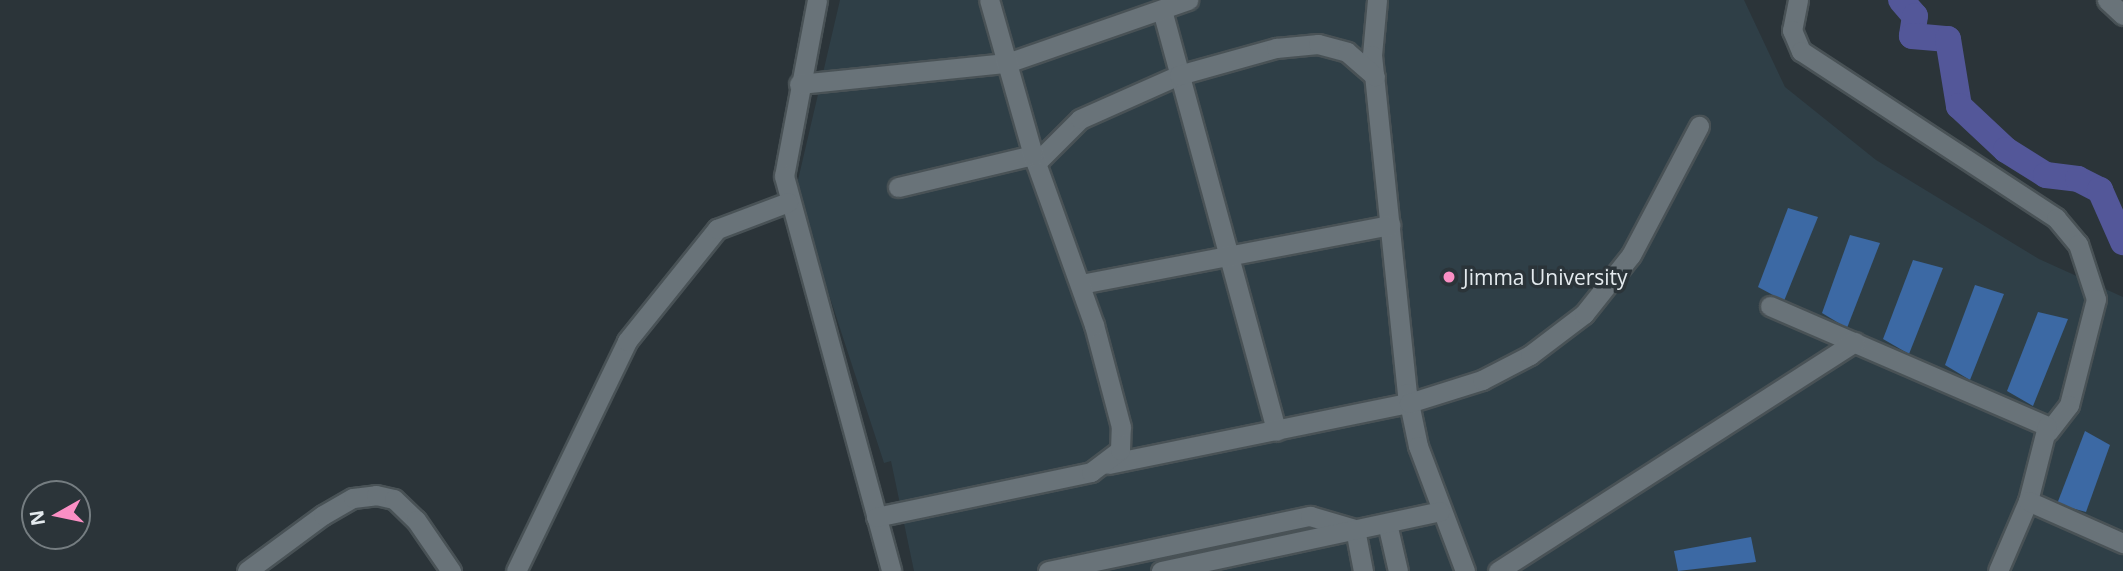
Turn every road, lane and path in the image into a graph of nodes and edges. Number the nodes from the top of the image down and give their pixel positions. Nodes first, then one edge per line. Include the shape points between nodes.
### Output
1 (817, 0) edge
2 (989, 0) edge
3 (1188, 0) edge
4 (1377, 0) edge
5 (1798, 0) edge
6 (2107, 0) edge
7 (1161, 10) junction
8 (2123, 15) edge
9 (1007, 63) junction
10 (1179, 75) junction
11 (1375, 76) junction
12 (799, 84) junction
13 (1699, 126) dead end
14 (1034, 159) junction
15 (898, 187) dead end
16 (788, 202) junction
17 (1390, 225) junction
18 (1227, 252) junction
19 (1081, 284) junction
20 (1770, 306) dead end
21 (1855, 342) junction
22 (1409, 403) junction
23 (1276, 431) junction
24 (2048, 432) junction
25 (1108, 464) junction
26 (2028, 501) junction
27 (1440, 511) junction
28 (876, 517) junction
29 (1388, 523) junction
30 (1355, 529) junction
31 (2123, 543) edge
32 (247, 571) edge
33 (452, 571) edge
34 (516, 571) edge
35 (891, 571) edge
36 (1048, 571) edge
37 (1161, 571) edge
38 (1363, 571) edge
39 (1398, 571) edge
40 (1465, 571) edge
41 (1498, 571) edge
42 (1998, 571) edge

1 - 12 street
2 - 9 street
3 - 7 street
4 - 11 street
5 - 24 street via 1792,30 1801,51 2056,218 2078,244 2095,299 2069,405
6 - 8 street
7 - 9 street
7 - 10 street
9 - 12 street via 859,83
9 - 14 street
10 - 11 street via 1318,44 1347,52
10 - 14 street via 1066,128
10 - 18 street
11 - 17 street
12 - 16 street via 784,155
13 - 22 street via 1631,255 1584,314 1530,355 1482,380
14 - 15 street
14 - 19 street
16 - 28 street via 842,372
16 - 34 street via 717,229 627,341
17 - 18 street
17 - 22 street
18 - 19 street
18 - 23 street
19 - 25 street via 1121,427 1120,450
20 - 21 street
21 - 24 street via 2043,422
21 - 41 street
22 - 23 street
22 - 27 street
23 - 25 street
24 - 26 street
25 - 28 street
26 - 31 street
26 - 42 street
27 - 29 street
27 - 40 street
28 - 35 street
29 - 30 street
29 - 39 street
30 - 36 street via 1291,516
30 - 37 street
30 - 38 street
32 - 33 street via 323,515 354,498 376,495 394,499 409,513

